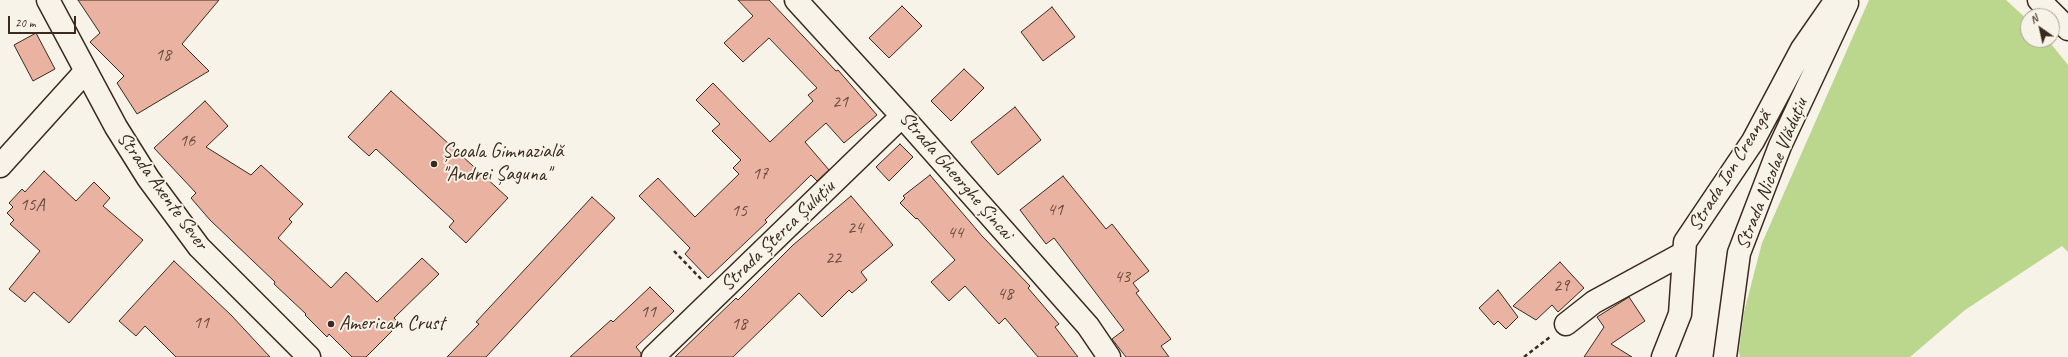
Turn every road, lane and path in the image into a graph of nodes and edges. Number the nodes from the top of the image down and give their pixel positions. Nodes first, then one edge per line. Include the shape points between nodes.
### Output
1 (48, 0) edge
2 (796, 0) edge
3 (1836, 0) edge
4 (1849, 0) edge
5 (2039, 0) edge
6 (2068, 29) edge
7 (85, 72) junction
8 (902, 116) junction
9 (0, 166) edge
10 (674, 251) dead end
11 (1684, 253) junction
12 (716, 296) junction
13 (1566, 324) joint
14 (309, 357) edge
15 (653, 357) edge
16 (1109, 357) edge
17 (1524, 357) edge
18 (1663, 357) edge
19 (1725, 357) edge

1 - 7 street, Strada Axente Sever
2 - 8 street, Strada Gheorghe Șincai
3 - 11 street, Strada Ion Creangă via 1802,49 1753,141 1685,242
4 - 19 street, Strada Nicolae Vlăduțiu via 1780,146 1739,254
5 - 6 street
7 - 9 street
7 - 14 street, Strada Axente Sever via 148,178 200,247
8 - 12 street, Strada Șterca Șuluțiu
8 - 16 street, Strada Gheorghe Șincai via 1088,326
10 - 12 path
11 - 13 street via 1594,302
11 - 18 street, Strada Ion Creangă via 1680,314
12 - 15 street, Strada Șterca Șuluțiu
13 - 17 path

